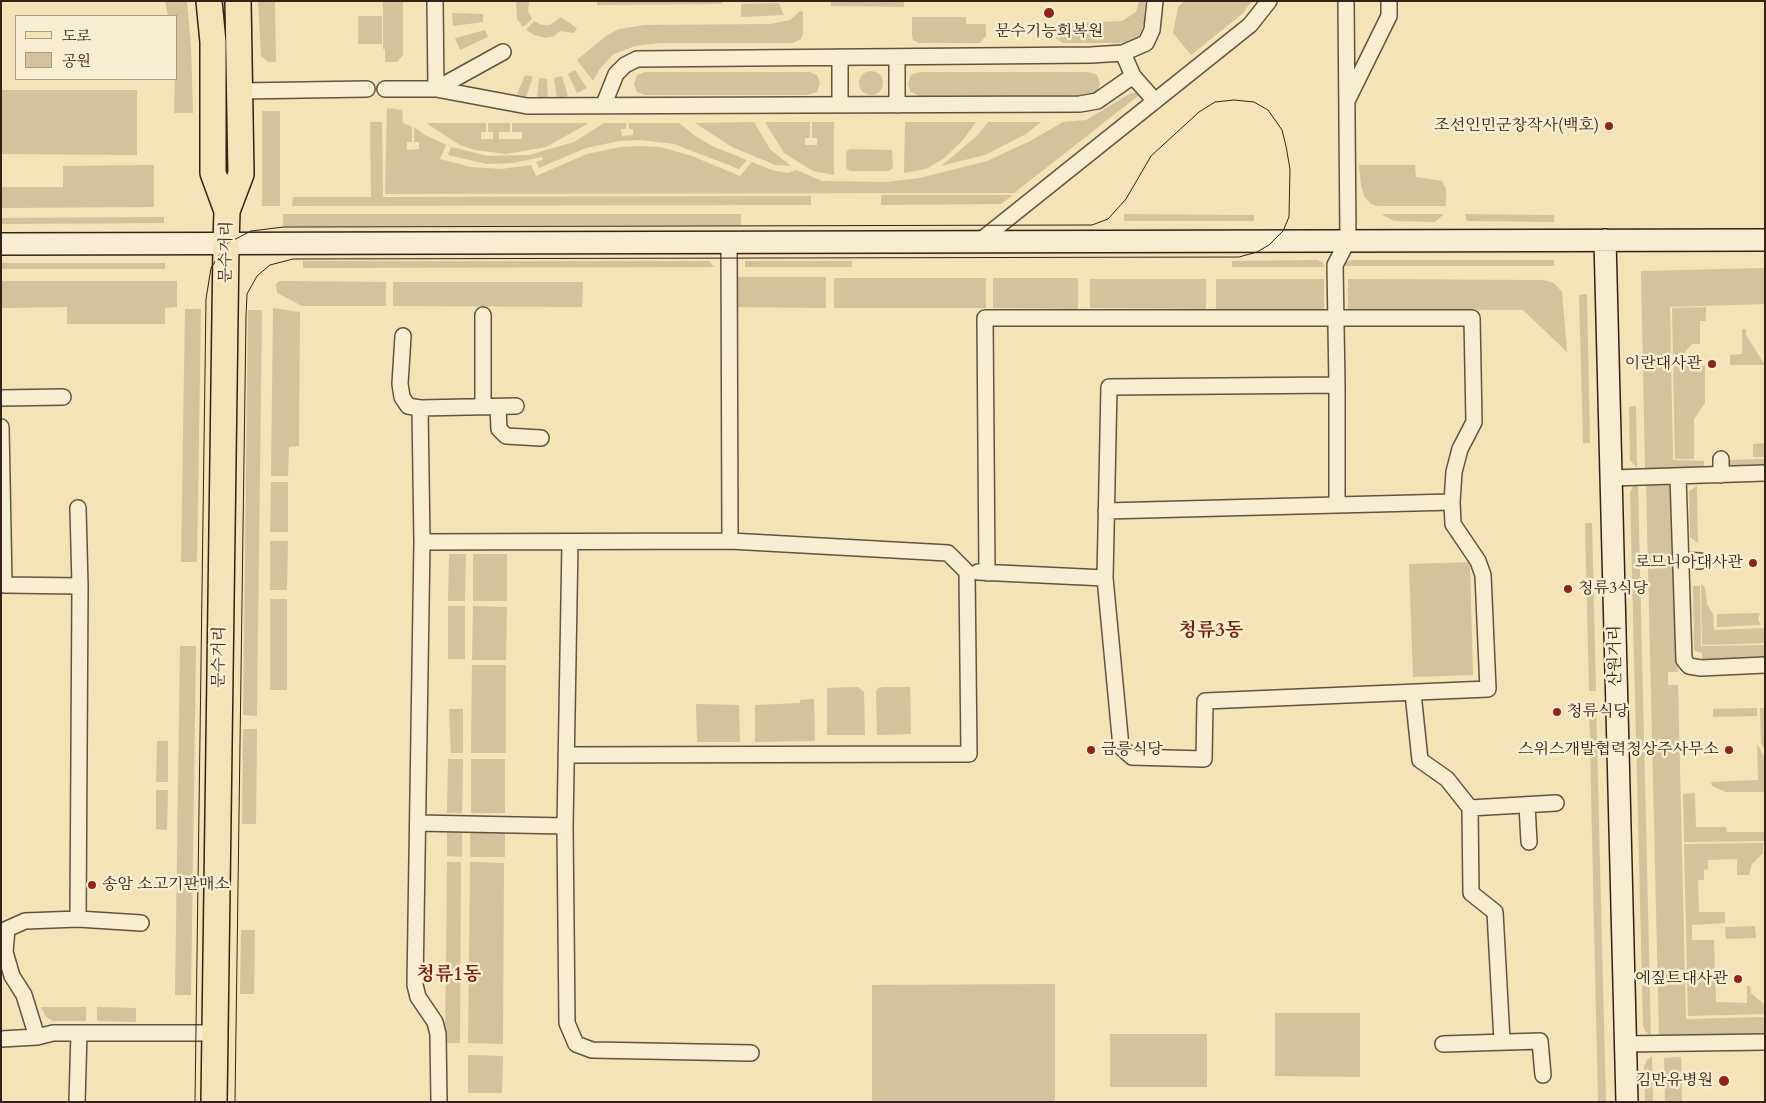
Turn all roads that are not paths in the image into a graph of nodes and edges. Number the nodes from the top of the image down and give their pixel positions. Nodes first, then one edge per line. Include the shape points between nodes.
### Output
1 (209, 1) edge
2 (238, 1) edge
3 (435, 1) edge
4 (1155, 1) edge
5 (1269, 1) edge
6 (1346, 1) edge
7 (1389, 1) edge
8 (503, 52) dead end
9 (1123, 53) junction
10 (840, 57) junction
11 (897, 57) junction
12 (1133, 76) junction
13 (436, 88) junction
14 (367, 89) dead end
15 (385, 89) dead end
16 (240, 92) junction
17 (1155, 101) junction
18 (1346, 102) junction
19 (604, 104) junction
20 (840, 105) junction
21 (897, 105) junction
22 (227, 212) junction
23 (981, 240) junction
24 (1348, 240) junction
25 (1605, 240) junction
26 (1765, 240) edge
27 (729, 241) junction
28 (1, 244) edge
29 (226, 244) junction
30 (483, 314) dead end
31 (1336, 318) junction
32 (403, 336) dead end
33 (1337, 385) junction
34 (63, 397) dead end
35 (1, 398) edge
36 (516, 406) dead end
37 (490, 407) junction
38 (420, 408) junction
39 (1, 427) edge
40 (541, 438) dead end
41 (1721, 459) dead end
42 (1765, 473) edge
43 (1721, 475) junction
44 (1678, 476) junction
45 (1612, 478) junction
46 (1452, 502) junction
47 (1337, 505) junction
48 (78, 508) dead end
49 (1106, 511) junction
50 (730, 541) junction
51 (422, 542) junction
52 (570, 543) junction
53 (1681, 560) junction
54 (1700, 560) dead end
55 (967, 572) junction
56 (987, 573) junction
57 (1105, 578) junction
58 (80, 586) junction
59 (1765, 665) edge
60 (1413, 693) junction
61 (566, 755) junction
62 (1556, 803) dead end
63 (1527, 805) junction
64 (1470, 808) junction
65 (418, 823) junction
66 (565, 826) junction
67 (1529, 842) dead end
68 (78, 919) junction
69 (141, 923) dead end
70 (79, 1033) junction
71 (215, 1033) junction
72 (37, 1037) junction
73 (1, 1038) edge
74 (1502, 1042) junction
75 (1443, 1044) dead end
76 (1625, 1044) junction
77 (1761, 1045) edge
78 (751, 1053) dead end
79 (1543, 1075) dead end
80 (77, 1102) edge
81 (214, 1102) edge
82 (439, 1102) edge
83 (1627, 1102) edge

1 - 22 main road via 213,42 213,174
2 - 16 main road
3 - 13 street
4 - 9 street via 1152,30 1146,43
5 - 17 street via 1250,25
6 - 18 street
7 - 18 street via 1389,16
8 - 13 street
9 - 11 street
9 - 12 street
10 - 11 street
10 - 19 street via 637,59 616,74
10 - 20 street
11 - 21 street
12 - 17 street
12 - 21 street via 1097,100 1080,104
13 - 15 street
13 - 19 street via 527,106
14 - 16 street
16 - 22 main road via 241,174
17 - 23 street
18 - 24 street
19 - 20 street
20 - 21 street
22 - 29 main road, 문수거리
23 - 24 street
23 - 27 street
24 - 25 street
24 - 31 street via 1335,265
25 - 26 street
25 - 45 street, 산원거리
27 - 29 street
27 - 50 street
28 - 29 street
29 - 71 main road, 문수거리
30 - 37 street
31 - 33 street
31 - 46 street via 1472,318 1474,422 1460,449
31 - 56 street via 985,318
32 - 38 street via 402,398 408,406
33 - 47 street
33 - 49 street via 1109,387
34 - 35 street
36 - 37 street
37 - 38 street
37 - 40 street via 499,429 506,436
38 - 51 street
39 - 58 street via 4,585
41 - 43 street
42 - 43 street
43 - 44 street
44 - 45 street
44 - 53 street
45 - 76 street, 산원거리
46 - 47 street
46 - 60 street via 1453,524 1478,561 1483,575 1488,689
47 - 49 street
48 - 58 street
49 - 57 street
50 - 52 street
50 - 55 street via 948,553
51 - 52 street
51 - 65 street
52 - 61 street
53 - 54 street
53 - 59 street via 1684,660 1701,675
55 - 56 street
55 - 61 street via 969,754
56 - 57 street
57 - 60 street via 1121,747 1132,758 1204,759 1205,701
58 - 68 street
60 - 64 street via 1420,760 1447,779
61 - 66 street
62 - 63 street
63 - 64 street
63 - 67 street
64 - 74 street via 1472,893 1495,912
65 - 66 street
65 - 82 street via 416,985 418,997 435,1022 438,1034
66 - 78 street via 567,1023 576,1044 592,1050
68 - 69 street
68 - 72 street via 25,921 6,930 5,952 12,976 24,995
70 - 71 street
70 - 72 street
70 - 80 street
71 - 81 main road, 문수거리
72 - 73 street
74 - 75 street
74 - 79 street via 1540,1041
76 - 77 street
76 - 83 street, 산원거리

